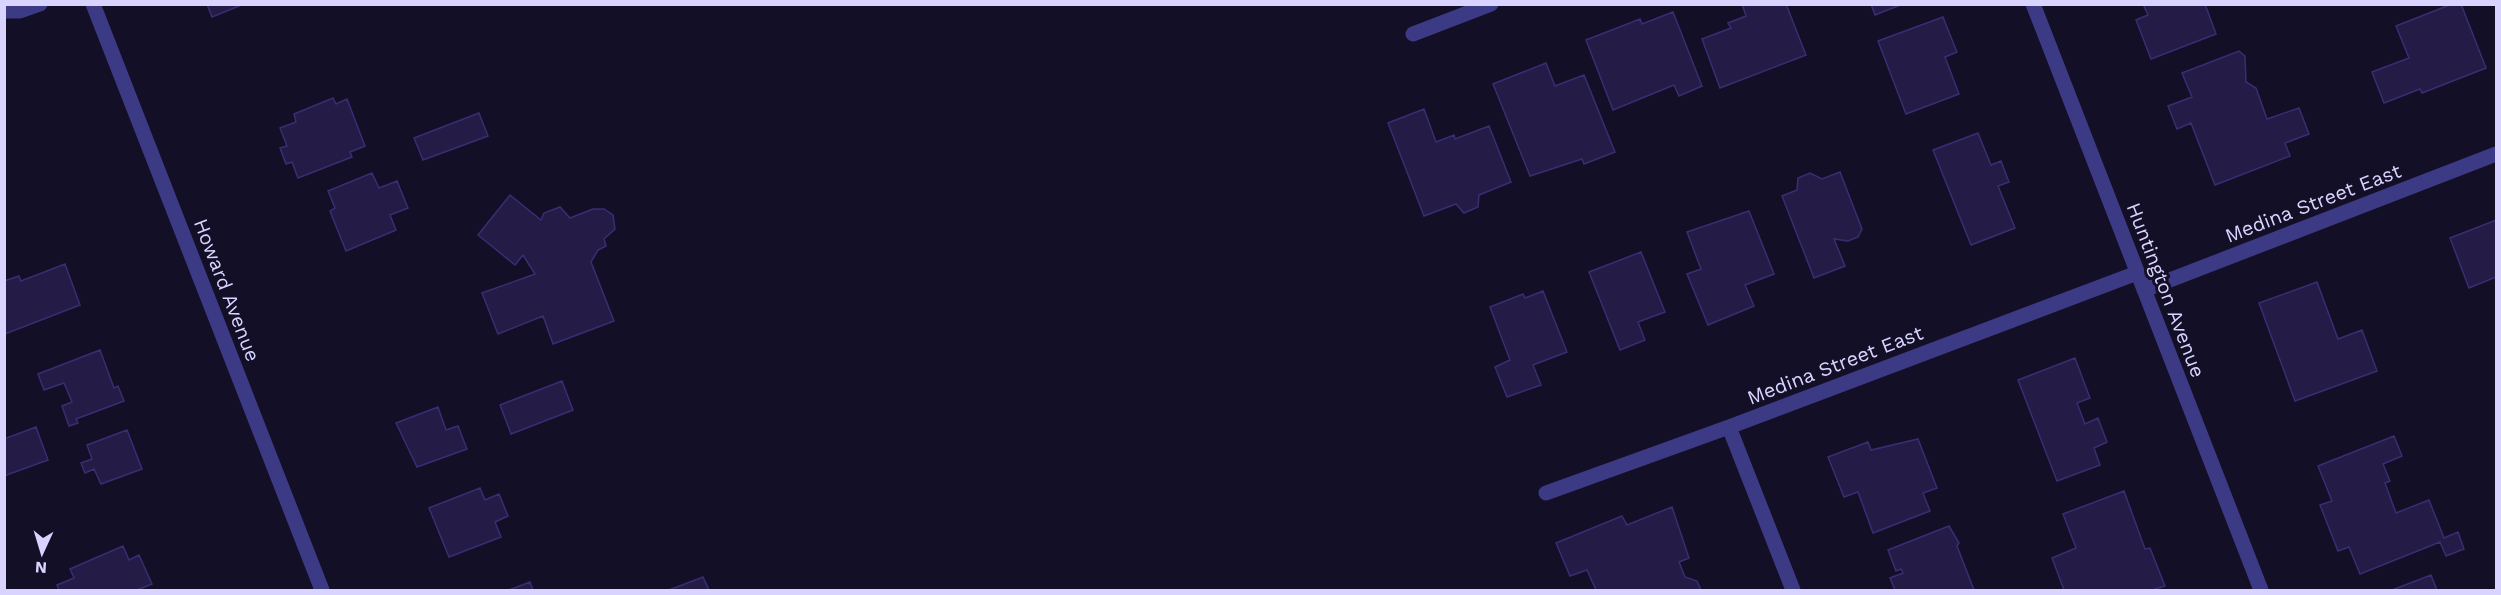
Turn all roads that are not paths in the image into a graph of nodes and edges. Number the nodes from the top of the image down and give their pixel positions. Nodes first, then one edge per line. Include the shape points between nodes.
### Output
1 (40, 4) edge
2 (93, 4) edge
3 (1491, 4) edge
4 (2033, 4) edge
5 (4, 11) edge
6 (1413, 34) dead end
7 (2496, 154) edge
8 (2137, 273) junction
9 (2144, 290) junction
10 (1729, 427) junction
11 (1546, 493) dead end
12 (322, 591) edge
13 (1793, 591) edge
14 (2261, 591) edge

1 - 5 street via 20,11
2 - 12 street, Howard Avenue
3 - 6 street
4 - 8 street, Huntington Avenue
7 - 9 street, Medina Street East
8 - 9 street, Huntington Avenue
8 - 10 street, Medina Street East
9 - 14 street, Huntington Avenue
10 - 11 street, Medina Street East
10 - 13 street

